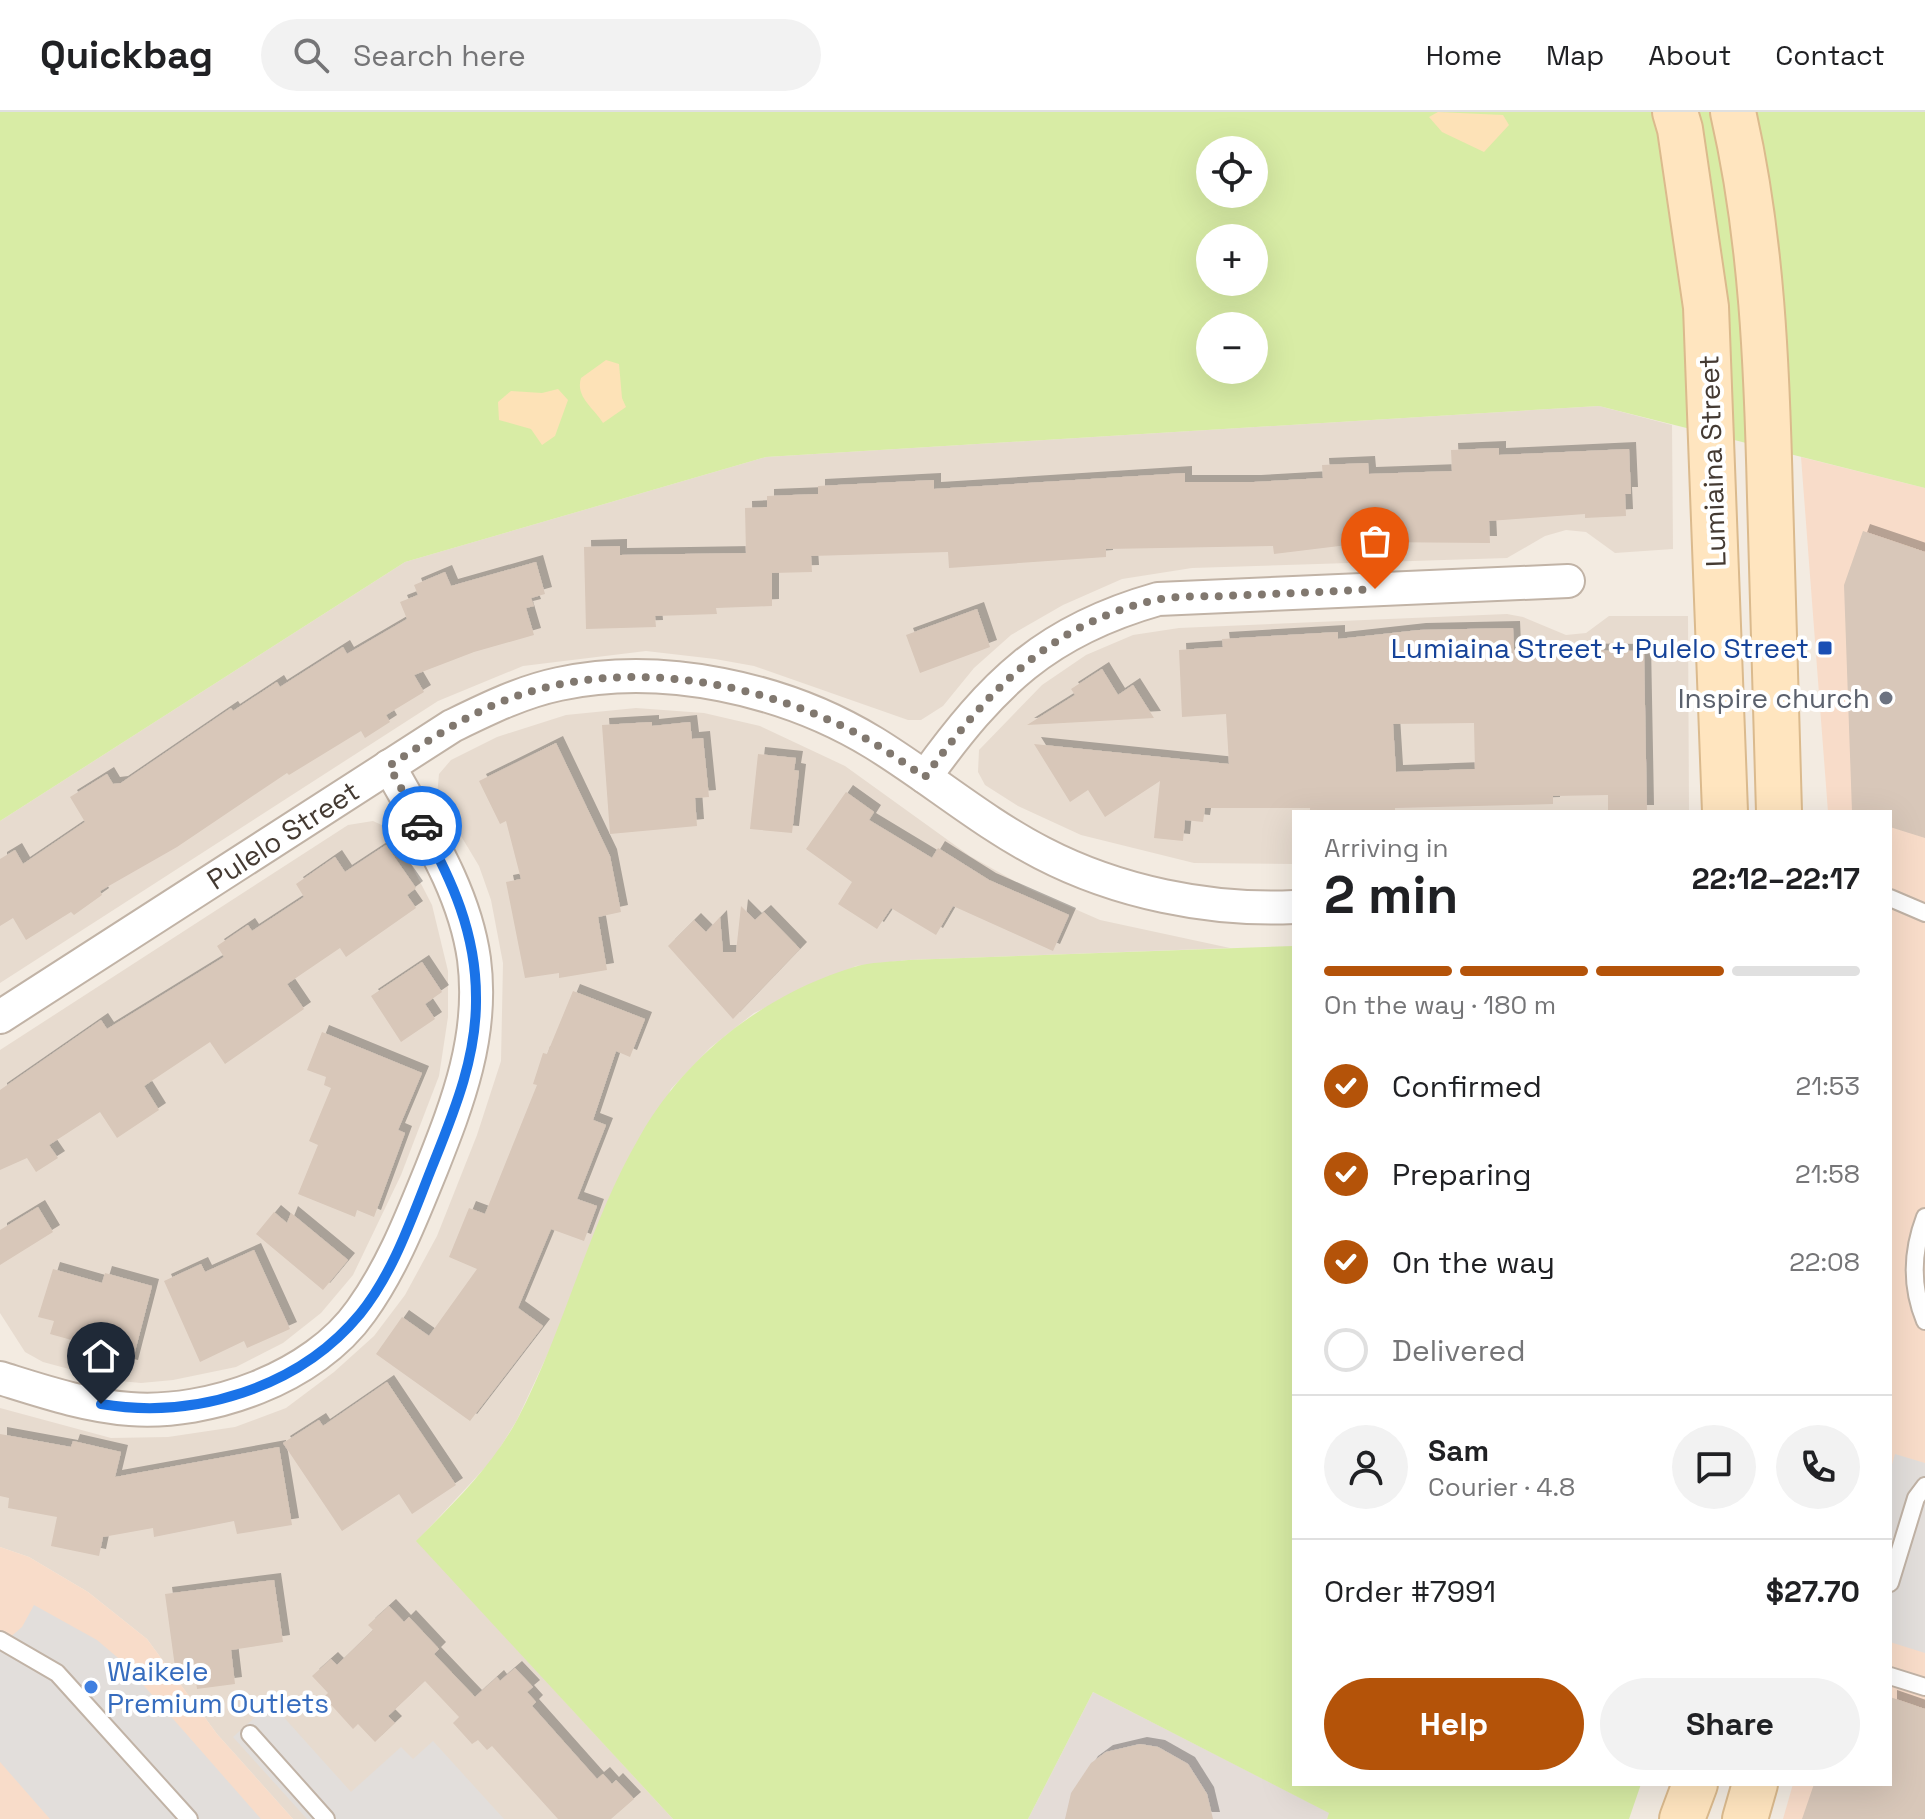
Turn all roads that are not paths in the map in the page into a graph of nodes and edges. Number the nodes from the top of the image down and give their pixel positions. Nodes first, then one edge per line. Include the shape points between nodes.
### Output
1 (1675, 112) edge
2 (1733, 112) edge
3 (1568, 581) dead end
4 (389, 766) junction
5 (925, 777) junction
6 (1725, 810) edge
7 (1779, 810) edge
8 (1892, 899) edge
9 (1292, 907) edge
10 (1925, 913) edge
11 (0, 1017) edge
12 (1925, 1217) edge
13 (1925, 1321) edge
14 (0, 1378) edge
15 (1925, 1486) edge
16 (1892, 1576) edge
17 (0, 1640) edge
18 (1892, 1677) edge
19 (1925, 1687) edge
20 (250, 1734) dead end
21 (1694, 1786) edge
22 (1754, 1786) edge
23 (189, 1819) edge
24 (326, 1819) edge
25 (1682, 1819) edge
26 (1745, 1819) edge

1 - 6 main road, Lumiaina Street via 1706,307
2 - 7 main road, Lumiaina Street via 1749,183 1760,282
3 - 5 street via 1158,599 1115,611 1075,629 1027,661 984,700
4 - 5 street, Pulelo Street via 452,726 510,698 560,684 617,677 684,679 746,691 862,737
4 - 11 street, Pulelo Street
4 - 14 street via 464,911 477,999 463,1090 404,1238 360,1314 297,1368 216,1401 178,1408 130,1409
5 - 9 street, Pulelo Street via 999,829 1091,873 1149,892 1210,903
8 - 10 lane
12 - 13 lane via 1914,1266
15 - 16 lane via 1916,1498
17 - 23 lane via 57,1673
18 - 19 lane
20 - 24 lane
21 - 25 main road
22 - 26 main road

